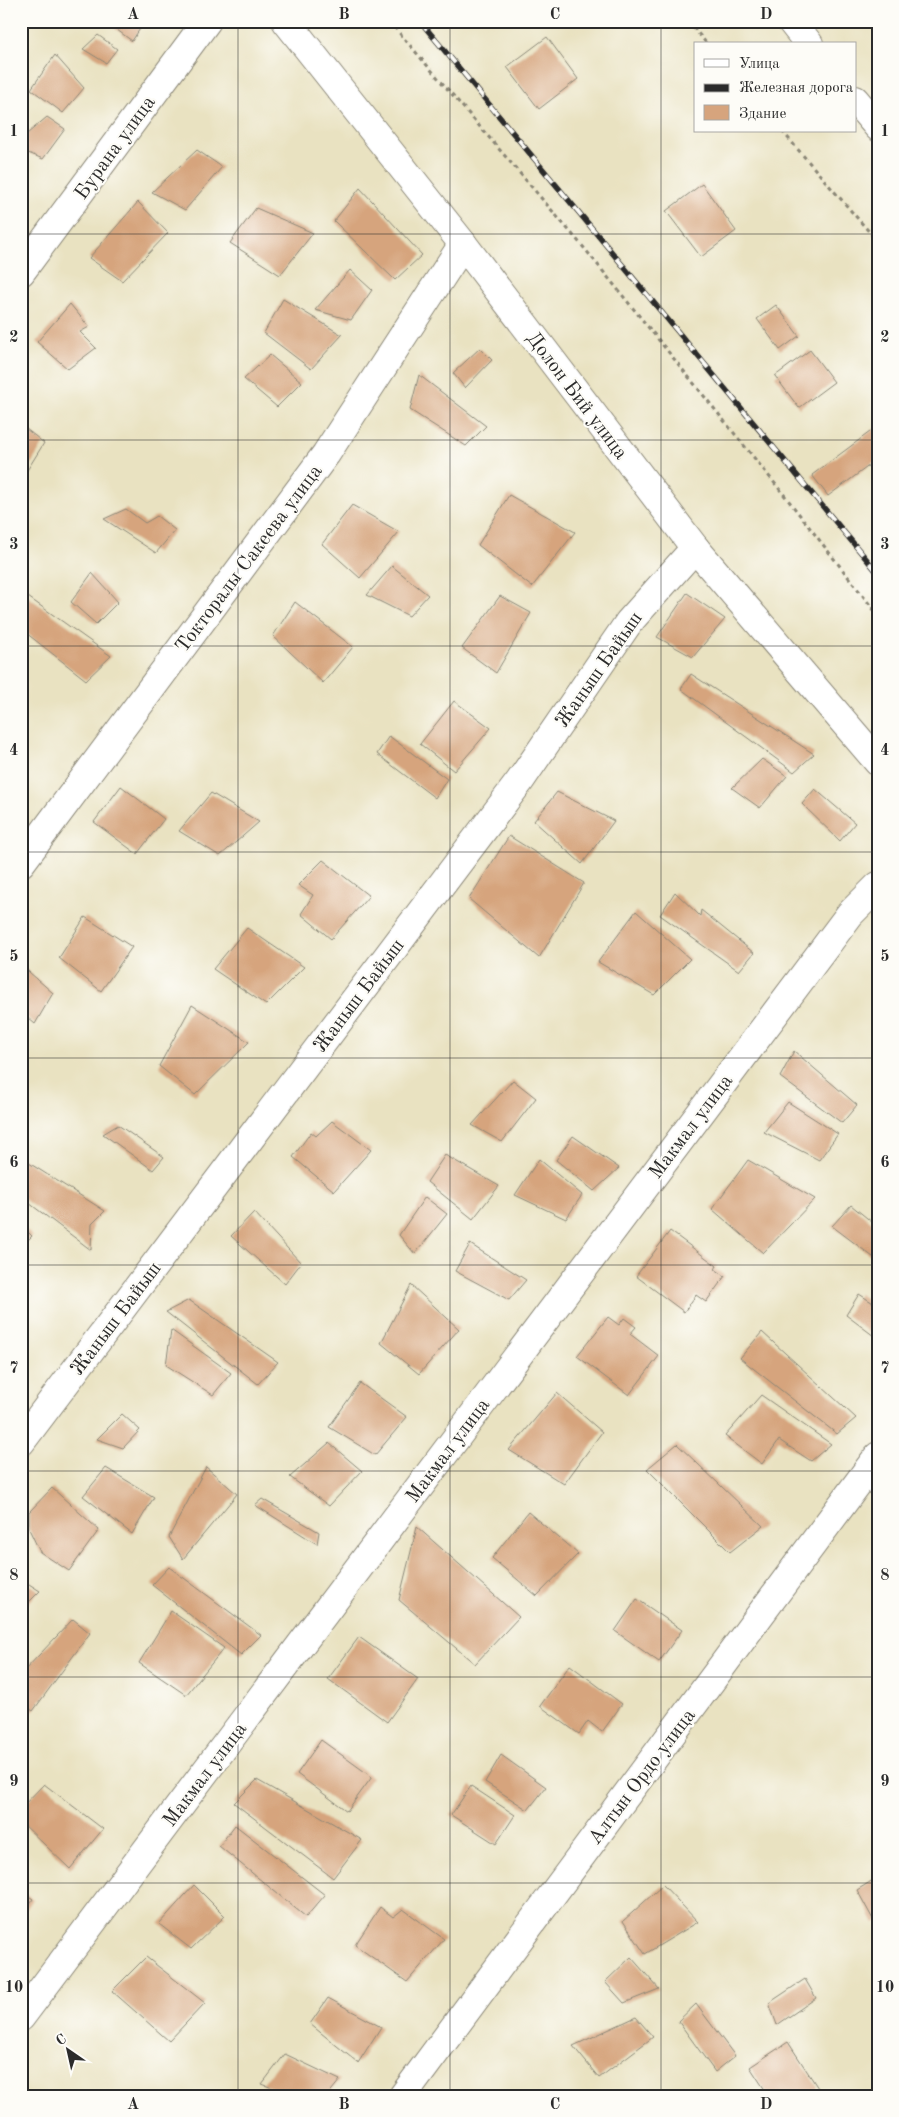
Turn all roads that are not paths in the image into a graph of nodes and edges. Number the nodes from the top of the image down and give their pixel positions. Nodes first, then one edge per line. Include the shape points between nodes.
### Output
1 (207, 21) edge
2 (286, 21) edge
3 (791, 21) edge
4 (807, 42) edge
5 (856, 101) edge
6 (878, 127) edge
7 (463, 244) junction
8 (21, 272) edge
9 (695, 548) junction
10 (878, 762) edge
11 (21, 862) edge
12 (878, 886) edge
13 (21, 1442) edge
14 (878, 1456) edge
15 (21, 2017) edge
16 (403, 2096) edge

1 - 8 street, Бурана улица
2 - 7 street, Долон Бий улица
3 - 4 street
5 - 6 street
7 - 9 street, Долон Бий улица
7 - 11 street, Токторалы Сакеева улица via 326,454
9 - 10 street, Долон Бий улица
9 - 13 street, Жаныш Байыш via 629,622 520,781
12 - 15 street, Макмал улица via 850,914
14 - 16 street, Алтын Ордо улица

